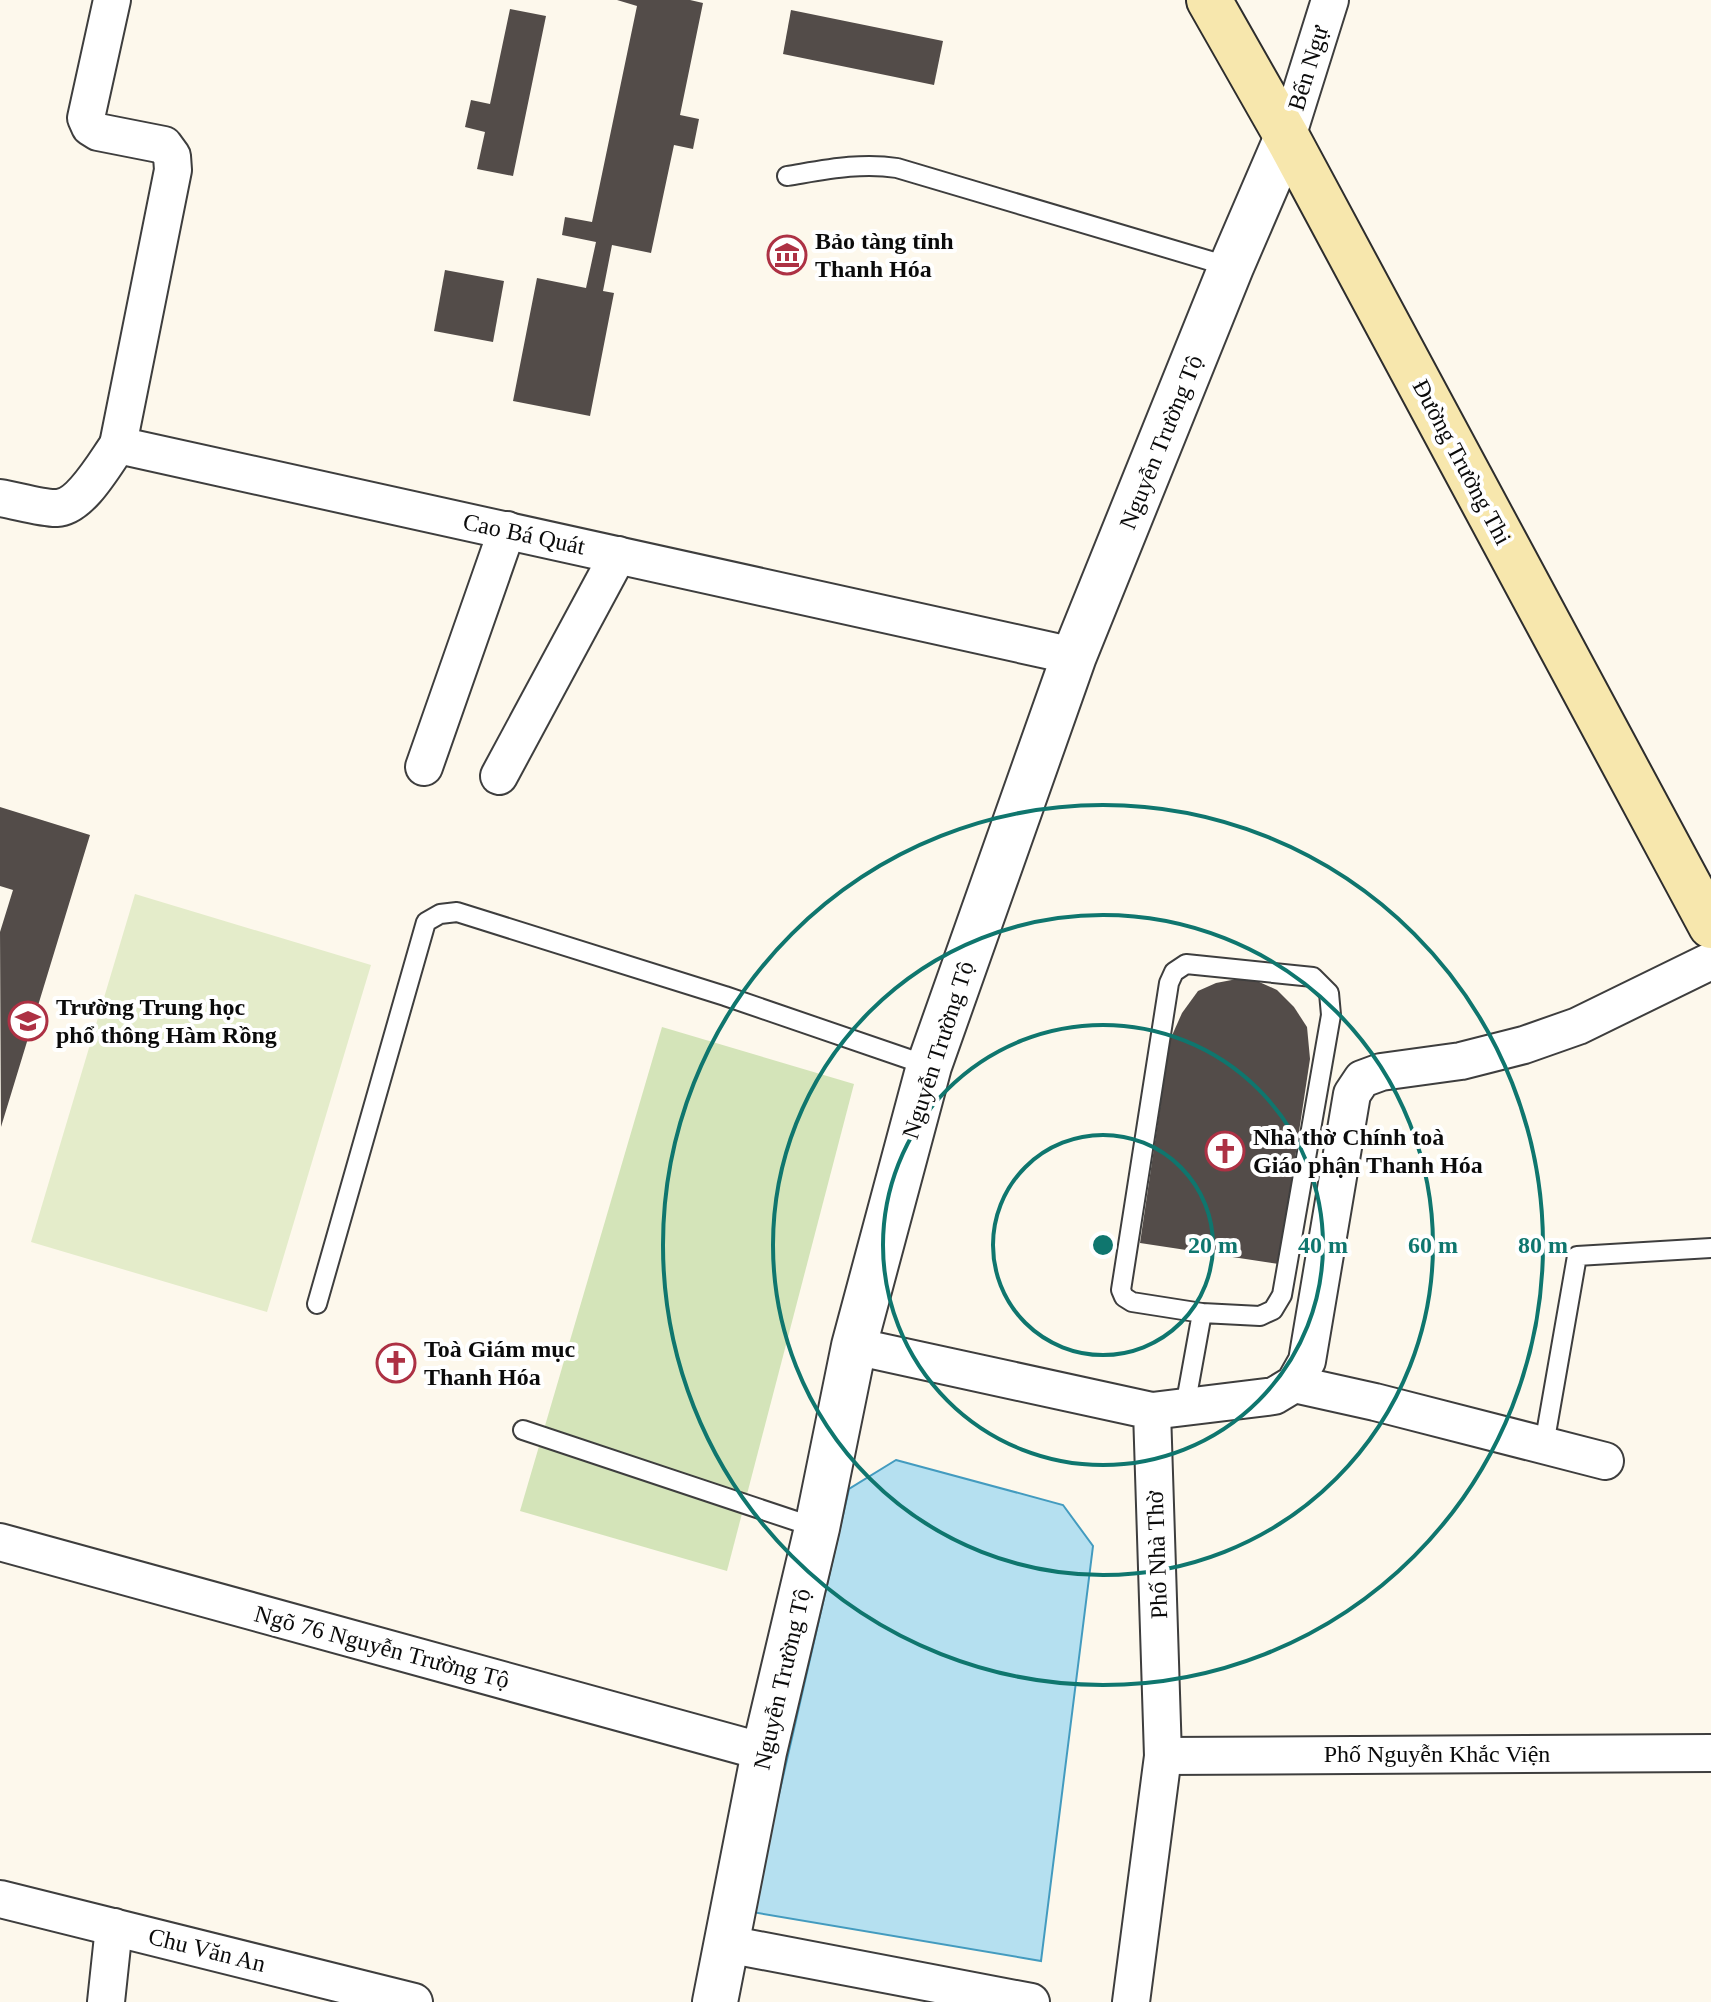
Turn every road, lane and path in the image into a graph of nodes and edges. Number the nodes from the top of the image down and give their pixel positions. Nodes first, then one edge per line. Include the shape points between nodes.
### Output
1 (112, 0) edge
2 (1209, 0) edge
3 (1330, 0) edge
4 (1287, 137) junction
5 (787, 176) dead end
6 (1231, 267) junction
7 (118, 445) junction
8 (0, 498) edge
9 (507, 530) junction
10 (618, 555) junction
11 (1074, 656) junction
12 (424, 767) dead end
13 (499, 776) dead end
14 (1711, 926) edge
15 (1711, 961) edge
16 (929, 1066) junction
17 (1711, 1248) edge
18 (317, 1304) dead end
19 (1202, 1313) junction
20 (854, 1346) junction
21 (1294, 1384) junction
22 (1169, 1409) junction
23 (523, 1430) dead end
24 (1544, 1445) junction
25 (1605, 1461) dead end
26 (817, 1528) junction
27 (0, 1542) edge
28 (764, 1752) junction
29 (1711, 1753) edge
30 (1163, 1756) junction
31 (0, 1899) edge
32 (114, 1927) junction
33 (727, 1944) junction
34 (106, 2002) edge
35 (414, 2002) edge
36 (715, 2002) edge
37 (1031, 2002) edge
38 (1131, 2002) edge

1 - 7 street via 86,118 98,132 164,145 173,170
2 - 4 main road, Đường Trường Thi
3 - 4 street, Bến Ngự
4 - 6 street, Nguyễn Trường Tộ
4 - 14 main road, Đường Trường Thi
5 - 6 lane via 853,165 897,168
6 - 11 street, Nguyễn Trường Tộ
7 - 8 street via 81,496 69,504 59,508
7 - 9 street, Cao Bá Quát
9 - 10 street, Cao Bá Quát
9 - 12 street
10 - 11 street, Cao Bá Quát
10 - 13 street
11 - 16 street, Nguyễn Trường Tộ
15 - 21 street via 1578,1026 1524,1045 1362,1079 1352,1094 1307,1361
16 - 18 lane via 472,916 440,914 426,922
16 - 20 street, Nguyễn Trường Tộ
17 - 24 lane via 1577,1256
19 - 19 lane via 1132,1302 1121,1290 1169,983 1186,964 1313,977 1329,993 1331,1015 1282,1295 1273,1310 1260,1316
19 - 22 lane
20 - 22 street
20 - 26 street, Nguyễn Trường Tộ
21 - 22 street via 1274,1396
21 - 24 street
22 - 30 street, Phố Nhà Thờ
23 - 26 lane
24 - 25 street
26 - 28 street, Nguyễn Trường Tộ
27 - 28 street, Ngõ 76 Nguyễn Trường Tộ
28 - 33 street, Nguyễn Trường Tộ
29 - 30 street, Phố Nguyễn Khắc Viện
30 - 38 street, Phố Nhà Thờ
31 - 32 street, Chu Văn An
32 - 34 street
32 - 35 street, Chu Văn An
33 - 36 street, Nguyễn Trường Tộ
33 - 37 street

